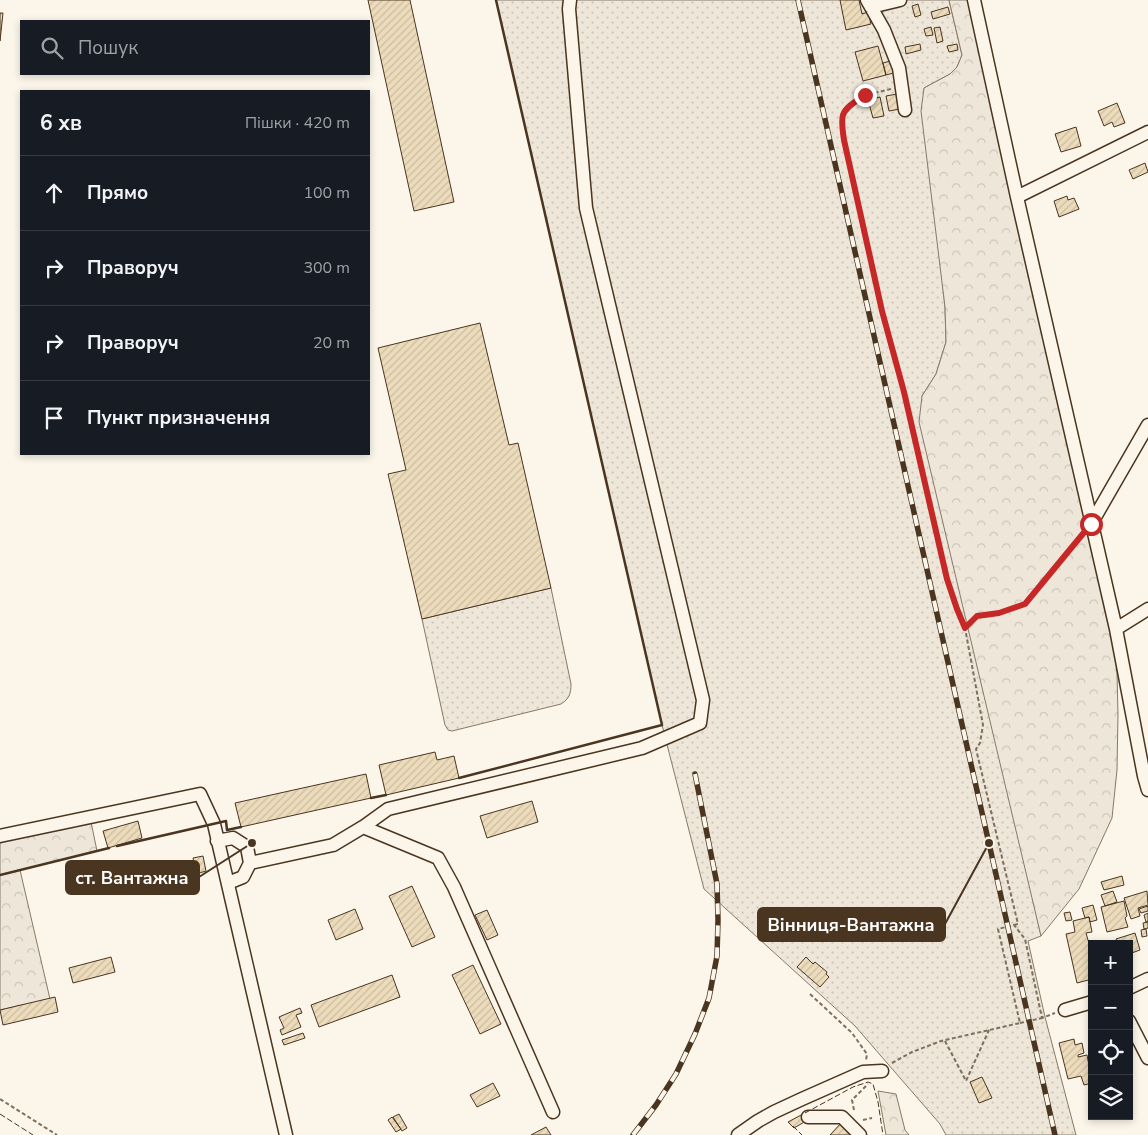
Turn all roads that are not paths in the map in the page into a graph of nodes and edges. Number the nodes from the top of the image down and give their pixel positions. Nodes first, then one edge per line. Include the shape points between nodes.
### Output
1 (570, 0) edge
2 (900, 0) edge
3 (974, 0) edge
4 (869, 4) edge
5 (905, 110) dead end
6 (1148, 132) edge
7 (1016, 197) junction
8 (1148, 426) edge
9 (1091, 524) junction
10 (1148, 609) edge
11 (1116, 629) junction
12 (1148, 790) edge
13 (363, 827) junction
14 (0, 836) edge
15 (218, 841) junction
16 (250, 863) junction
17 (228, 882) junction
18 (1148, 979) edge
19 (1133, 986) edge
20 (1088, 1003) edge
21 (1065, 1010) road end
22 (1133, 1029) edge
23 (1148, 1058) edge
24 (882, 1071) road end
25 (553, 1112) dead end
26 (808, 1117) dead end
27 (858, 1130) edge
28 (286, 1135) edge
29 (738, 1135) edge

1 - 13 street via 586,208 703,700 700,723 642,748 388,809
2 - 4 street
3 - 7 street
4 - 5 street via 884,30 899,68
6 - 7 street
7 - 9 street
8 - 9 street
9 - 11 street
10 - 11 street
11 - 12 street
13 - 16 street via 334,845
13 - 25 street via 438,858 454,887
14 - 15 street via 200,794
15 - 16 street via 233,838 247,847
15 - 17 street
16 - 17 street via 243,877
17 - 28 street
18 - 19 street
20 - 21 street
22 - 23 street
24 - 29 street via 863,1072 774,1112
26 - 27 street via 842,1117

